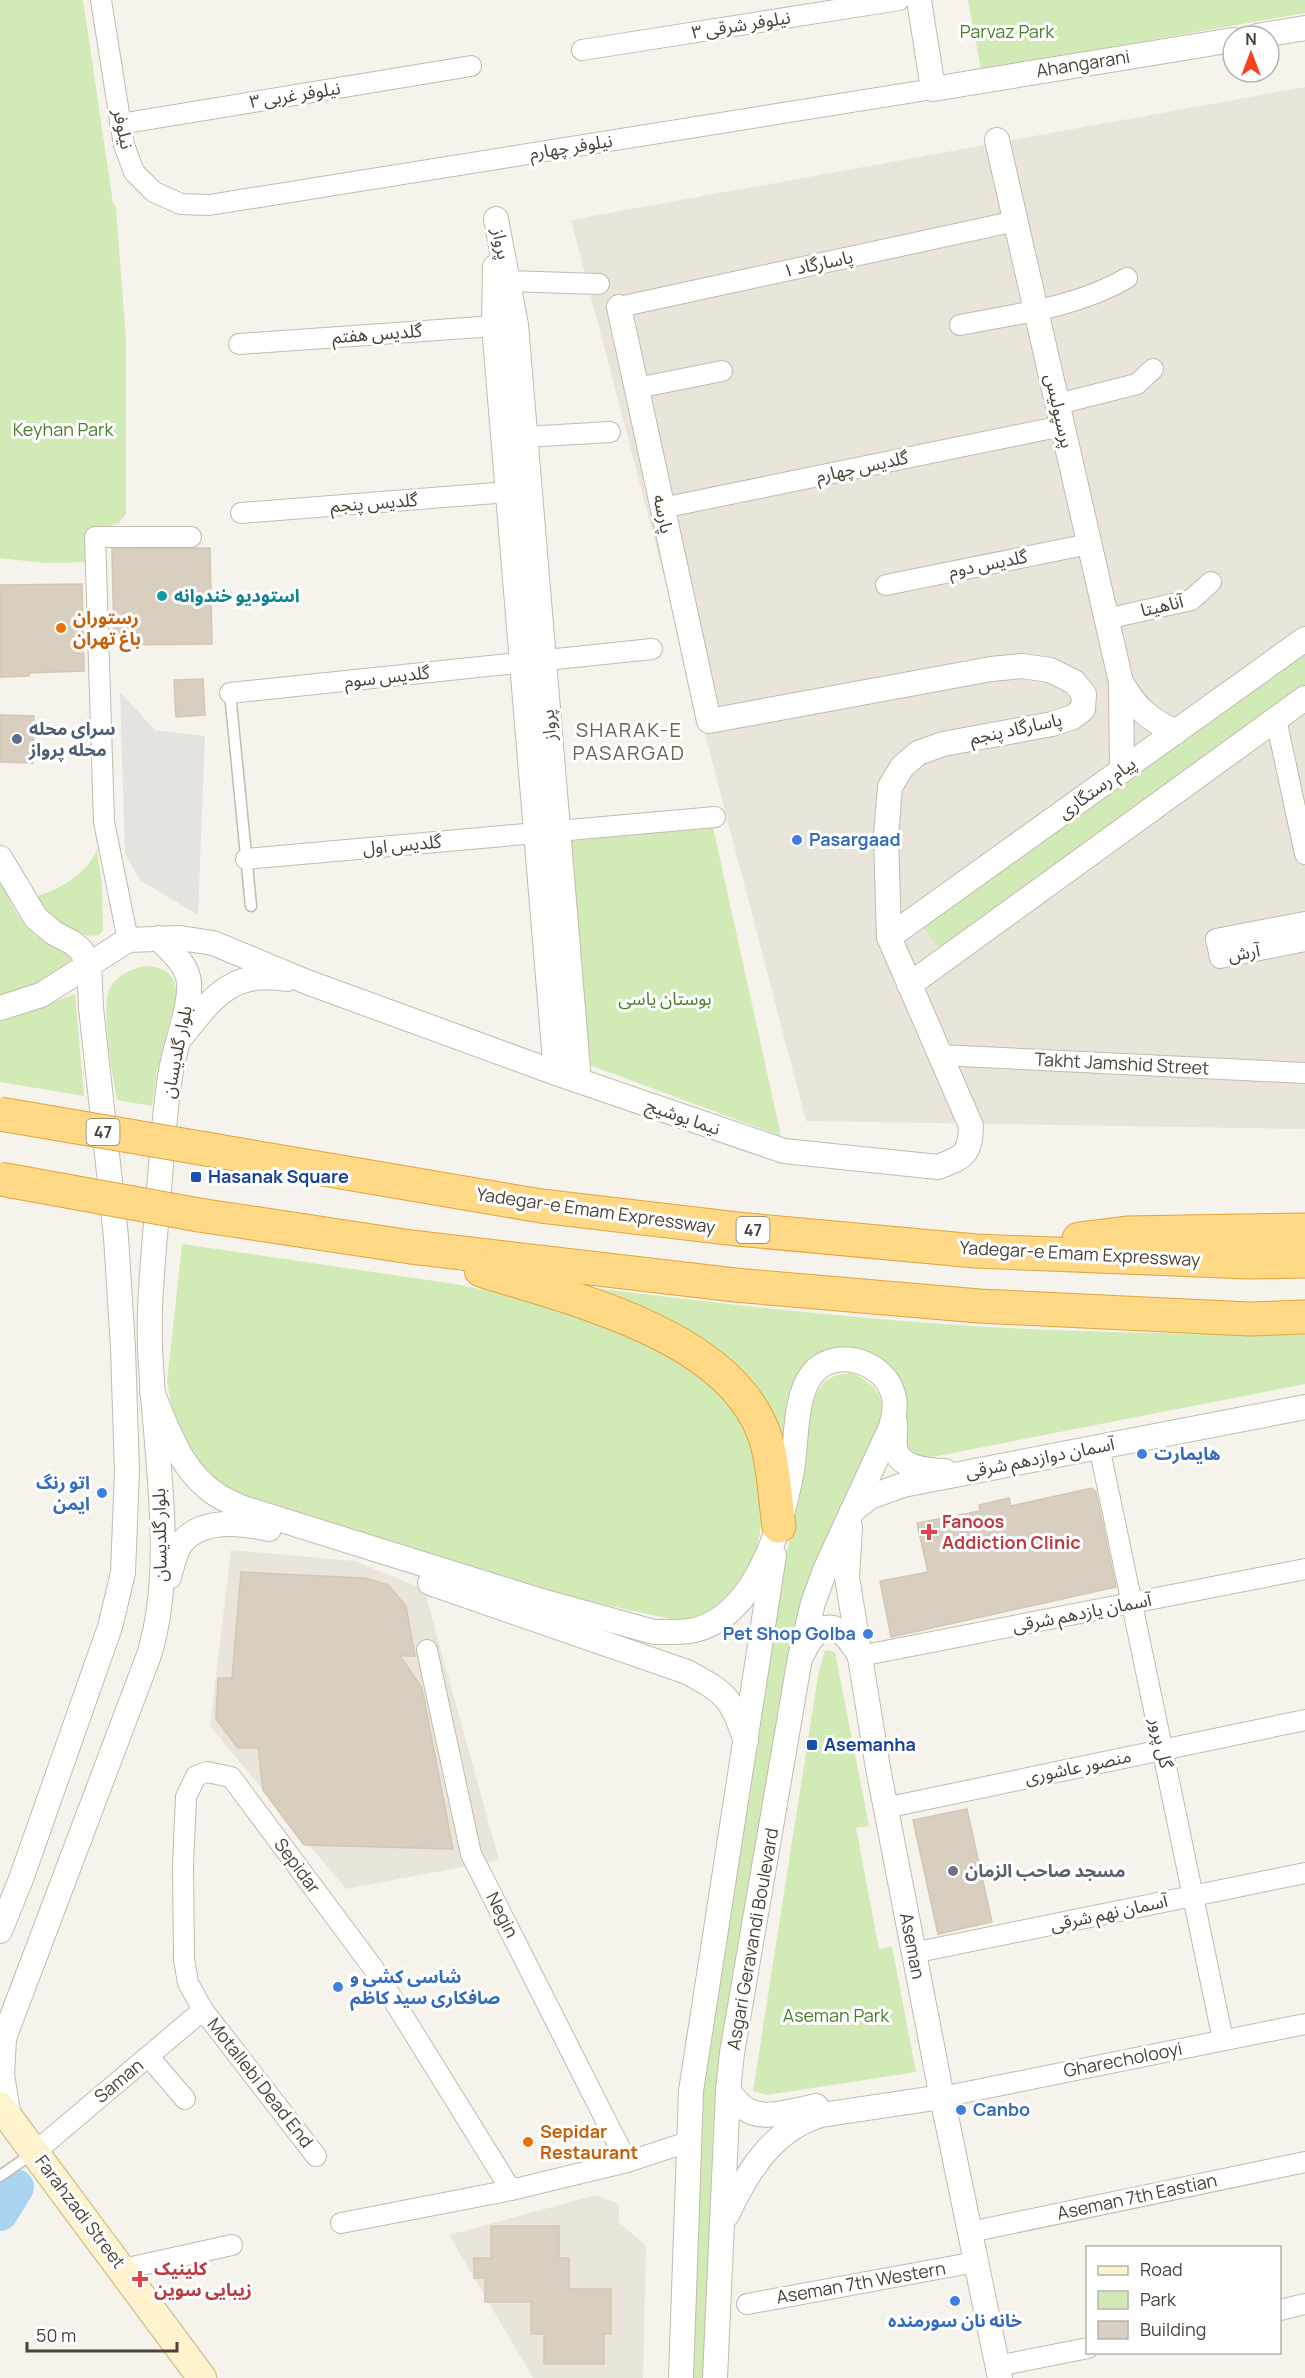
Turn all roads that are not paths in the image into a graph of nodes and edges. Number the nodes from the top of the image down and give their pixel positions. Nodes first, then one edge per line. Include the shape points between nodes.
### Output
1 (101, 0) edge
2 (899, 0) edge
3 (919, 0) edge
4 (1305, 28) edge
5 (1281, 32) edge
6 (1221, 42) edge
7 (582, 50) dead end
8 (471, 66) dead end
9 (933, 89) junction
10 (120, 124) junction
11 (997, 140) dead end
12 (209, 206) joint
13 (1016, 221) junction
14 (1127, 278) dead end
15 (508, 281) junction
16 (599, 284) dead end
17 (620, 307) joint
18 (1036, 310) junction
19 (505, 325) junction
20 (960, 325) dead end
21 (239, 344) dead end
22 (1153, 369) dead end
23 (722, 371) dead end
24 (637, 388) junction
25 (1060, 415) junction
26 (610, 432) dead end
27 (525, 437) junction
28 (508, 492) junction
29 (662, 508) junction
30 (241, 513) dead end
31 (191, 537) dead end
32 (1089, 544) junction
33 (1211, 582) dead end
34 (886, 585) dead end
35 (1106, 619) junction
36 (1305, 639) edge
37 (652, 649) dead end
38 (533, 663) junction
39 (1121, 682) junction
40 (230, 693) joint
41 (1305, 698) edge
42 (1276, 718) junction
43 (709, 721) joint
44 (1176, 732) junction
45 (1122, 771) junction
46 (1299, 800) edge
47 (715, 817) dead end
48 (547, 832) junction
49 (1305, 854) edge
50 (0, 858) edge
51 (246, 859) junction
52 (251, 906) dead end
53 (1305, 922) edge
54 (889, 937) junction
55 (158, 938) junction
56 (128, 940) junction
57 (1305, 941) edge
58 (89, 964) junction
59 (307, 982) junction
60 (909, 985) junction
61 (0, 1008) edge
62 (178, 1040) junction
63 (940, 1055) junction
64 (556, 1073) junction
65 (1305, 1073) edge
66 (579, 1081) junction
67 (0, 1114) edge
68 (0, 1179) edge
69 (1305, 1230) edge
70 (411, 1247) junction
71 (976, 1251) junction
72 (1305, 1261) edge
73 (1305, 1317) edge
74 (152, 1392) junction
75 (1305, 1407) edge
76 (895, 1409) junction
77 (1099, 1446) junction
78 (974, 1471) junction
79 (852, 1511) junction
80 (779, 1526) junction
81 (1305, 1569) edge
82 (1132, 1604) junction
83 (159, 1614) junction
84 (427, 1650) dead end
85 (860, 1656) junction
86 (801, 1658) junction
87 (1305, 1720) edge
88 (746, 1741) junction
89 (1162, 1750) junction
90 (885, 1808) junction
91 (1305, 1873) edge
92 (1193, 1896) junction
93 (0, 1931) edge
94 (914, 1953) junction
95 (8, 2006) edge
96 (203, 2010) junction
97 (1305, 2024) edge
98 (1223, 2040) junction
99 (148, 2056) junction
100 (728, 2091) junction
101 (941, 2092) junction
102 (185, 2099) dead end
103 (4, 2112) edge
104 (688, 2142) junction
105 (35, 2152) junction
106 (316, 2156) dead end
107 (627, 2162) junction
108 (1305, 2162) edge
109 (0, 2176) edge
110 (511, 2190) junction
111 (341, 2223) dead end
112 (722, 2225) junction
113 (970, 2232) junction
114 (232, 2245) dead end
115 (976, 2262) junction
116 (123, 2269) junction
117 (747, 2304) dead end
118 (1305, 2304) edge
119 (1281, 2310) edge
120 (1086, 2349) edge
121 (998, 2372) edge
122 (202, 2378) edge
123 (681, 2378) edge
124 (715, 2378) edge

1 - 10 street, نیلوفر
2 - 7 street, نیلوفر شرقی ۳
3 - 9 street
4 - 5 street
6 - 9 street, Ahangarani
8 - 10 street, نیلوفر غربی ۳
9 - 12 street, نیلوفر چهارم
10 - 12 street, نیلوفر via 134,172 154,192 181,204
11 - 13 street, پرسپولیس
13 - 17 street, پاسارگاد ۱
13 - 18 street, پرسپولیس
14 - 18 street via 1107,290
15 - 16 street
15 - 19 street, پرواز
15 - 19 street, پرواز via 496,219
17 - 24 street, پارسه
18 - 20 street
18 - 25 street, پرسپولیس
19 - 21 street, گلدیس هفتم
19 - 27 street, پرواز
19 - 28 street, پرواز
22 - 25 street, گلدیس چهارم via 1137,384
23 - 24 street
24 - 29 street, پارسه
25 - 29 street, گلدیس چهارم
25 - 32 street, پرسپولیس
26 - 27 street
27 - 38 street, پرواز
28 - 30 street, گلدیس پنجم
28 - 38 street, پرواز
29 - 43 street, پارسه
31 - 56 street via 95,537 104,822
32 - 34 street, گلدیس دوم
32 - 35 street, پرسپولیس
33 - 35 street, آناهیتا via 1191,600
35 - 39 street, پرسپولیس
36 - 44 street, پیام رستگاری
37 - 38 street
38 - 40 street, گلدیس سوم
38 - 48 street, پرواز
39 - 44 street, پرسپولیس via 1134,704 1153,721
39 - 45 street, پرسپولیس
40 - 51 lane
41 - 42 street
42 - 46 street
42 - 60 street
43 - 54 street, پاسارگاد پنجم via 991,669 1032,667 1050,670 1074,682 1084,694 1083,709 1073,717 943,744 918,753 902,767 890,787 886,836
44 - 45 street, پیام رستگاری
45 - 54 street, پیام رستگاری
46 - 49 street
47 - 48 street
48 - 51 street, گلدیس اول
48 - 64 street, پرواز
48 - 66 street, پرواز
50 - 58 street via 36,918 73,943
51 - 52 lane
53 - 57 street, آرش via 1216,939 1220,958
54 - 60 street, نیما یوشیج
55 - 56 street
55 - 59 street via 213,943
55 - 62 street, بلوار گلدیسان via 179,959 189,982
56 - 58 street
58 - 61 street via 40,995
58 - 93 street, بلوار گلدیسان via 123,1348 127,1471 123,1573 110,1627
59 - 62 street via 261,978 227,987
59 - 64 street, نیما یوشیج
60 - 63 street, نیما یوشیج
62 - 74 street, بلوار گلدیسان via 171,1072 154,1243 149,1339
63 - 65 street, Takht Jamshid Street
63 - 66 street, نیما یوشیج via 971,1126 971,1145 959,1159 938,1167 784,1151
64 - 66 street, نیما یوشیج
67 - 71 highway, Yadegar-e Emam Expressway / 47, bridge via 541,1206
68 - 70 highway, bridge via 199,1215
69 - 71 highway via 1127,1233
70 - 73 highway via 735,1285 979,1306
70 - 80 highway via 594,1306 674,1340 703,1358 741,1395 766,1439
71 - 72 highway, Yadegar-e Emam Expressway / 47
74 - 80 street via 178,1453 194,1475 217,1495 243,1508 526,1597 654,1632 695,1630 730,1612 755,1579
74 - 83 street, بلوار گلدیسان via 162,1548
75 - 77 street, آسمان دوازدهم شرقی
76 - 78 street via 895,1447 903,1462 939,1471
76 - 79 street, Asgari Geravandi Boulevard via 891,1427
76 - 80 street via 888,1382 867,1363 849,1359 830,1362 814,1373 798,1417 792,1470
77 - 78 street, آسمان دوازدهم شرقی
77 - 82 street, گل پرور
78 - 79 street, آسمان دوازدهم شرقی via 886,1490
79 - 85 street, Aseman via 847,1576
79 - 86 street, Asgari Geravandi Boulevard via 813,1603
80 - 88 street, Asgari Geravandi Boulevard
81 - 82 street, آسمان یازدهم شرقی
82 - 85 street, آسمان یازدهم شرقی
82 - 89 street, گل پرور
83 - 88 street via 175,1557 188,1537 208,1526 248,1524 268,1528 298,1535 687,1672 718,1688 728,1699
83 - 95 street, بلوار گلدیسان via 149,1656
84 - 107 street, Negin via 471,1854
85 - 86 street via 847,1636 830,1628 811,1640
85 - 90 street, Aseman
86 - 100 street, Asgari Geravandi Boulevard
87 - 89 street, منصور عاشوری
88 - 104 street, Asgari Geravandi Boulevard via 690,2091
89 - 90 street, منصور عاشوری
89 - 92 street, گل پرور
90 - 94 street, Aseman
91 - 92 street, آسمان نهم شرقی
92 - 94 street, آسمان نهم شرقی
92 - 98 street, گل پرور
94 - 101 street, Aseman
95 - 103 street, بلوار گلدیسان via 2,2075
96 - 99 street, Saman
96 - 106 street, Motallebi Dead End
96 - 110 street, Sepidar via 188,1983 184,1959 183,1865 186,1797 196,1776 207,1772 231,1777 374,1969
97 - 98 street, Gharecholooyi
98 - 101 street, Gharecholooyi
99 - 102 street
99 - 105 street, Saman
100 - 101 street via 748,2110 774,2114
100 - 112 street, Asgari Geravandi Boulevard
101 - 112 street via 821,2115 788,2129 752,2169
101 - 113 street, Aseman
103 - 105 main road, Farahzadi Street
104 - 107 street
104 - 123 street, Asgari Geravandi Boulevard
105 - 109 lane
105 - 116 main road, Farahzadi Street
107 - 110 street
108 - 113 street, Aseman 7th Eastian
110 - 111 street
112 - 124 street, Asgari Geravandi Boulevard
113 - 115 street, Aseman
114 - 116 street
115 - 117 street, Aseman 7th Western
115 - 121 street, Aseman
116 - 122 main road, Farahzadi Street
118 - 119 street
120 - 121 street

